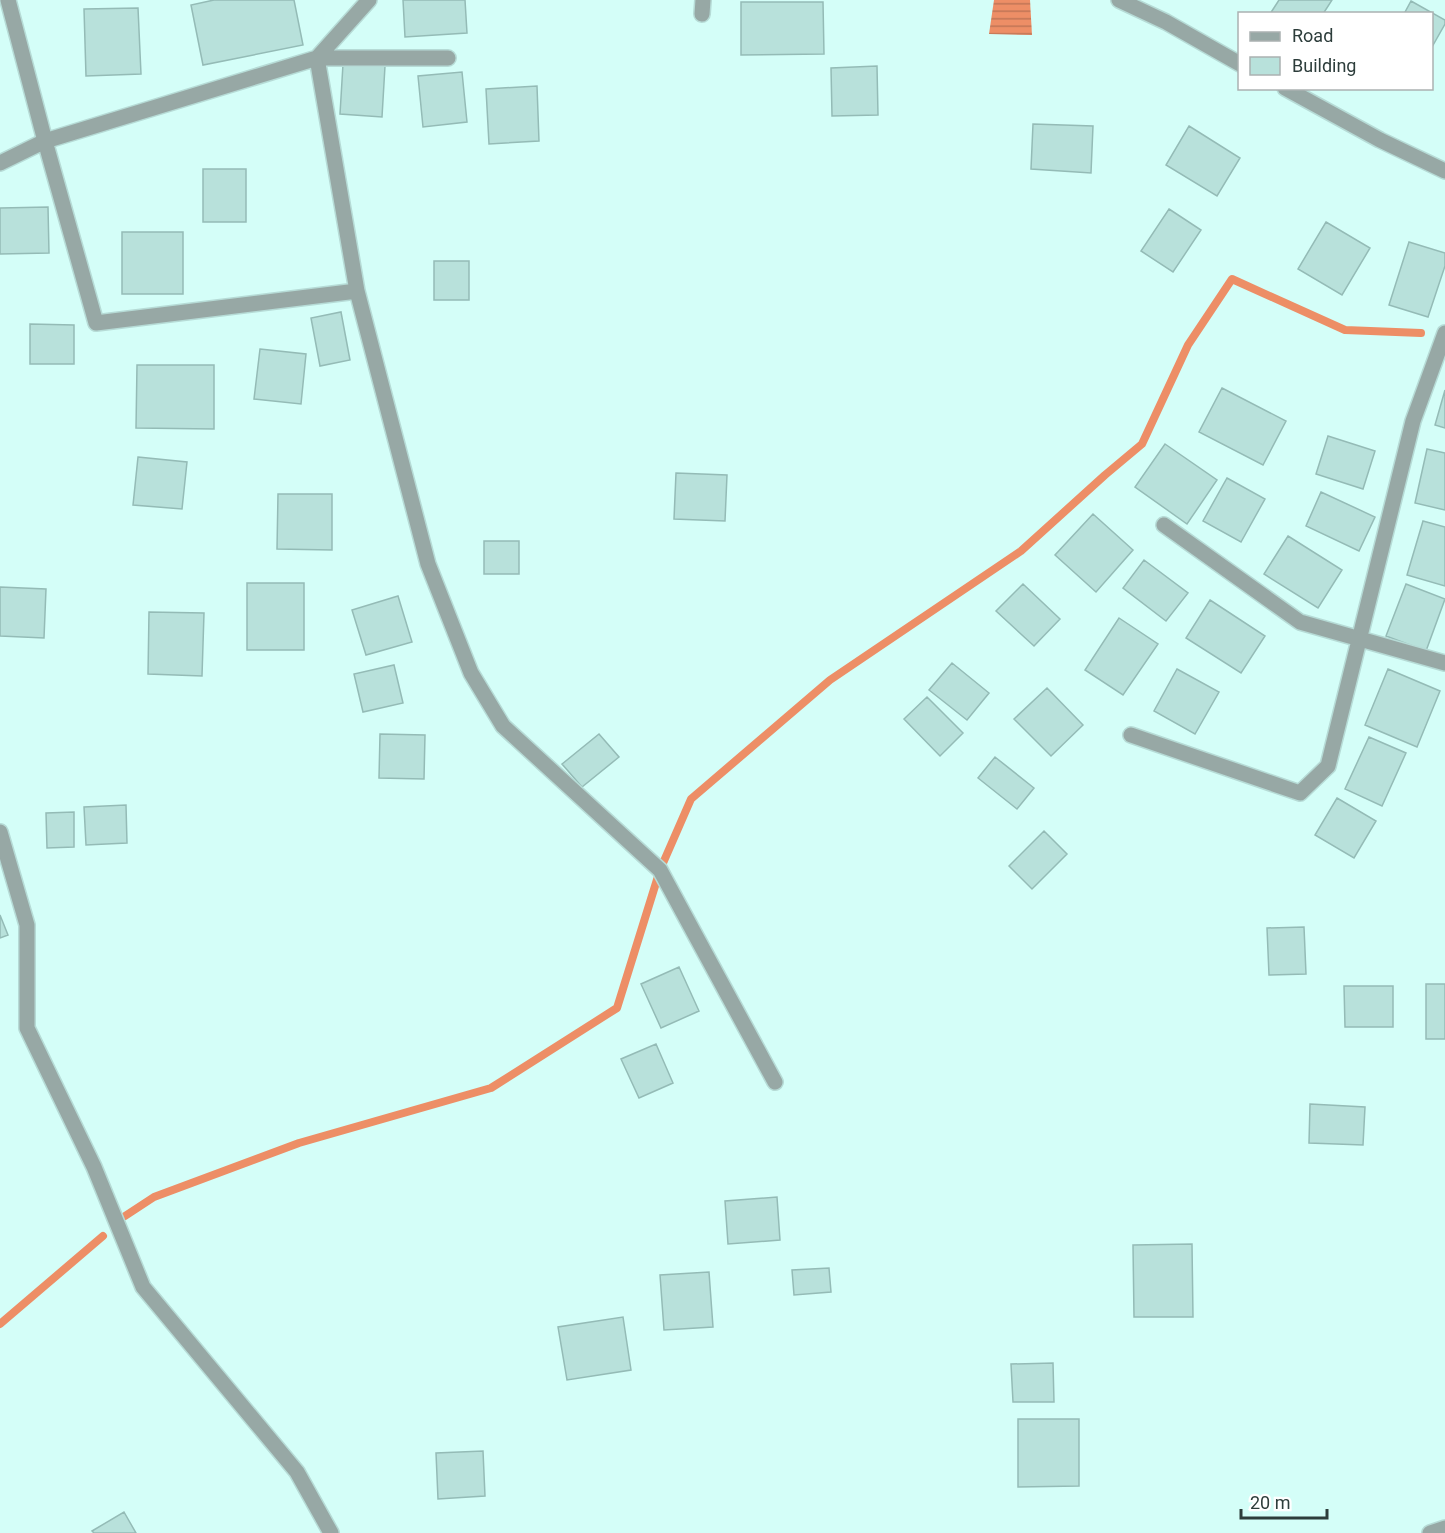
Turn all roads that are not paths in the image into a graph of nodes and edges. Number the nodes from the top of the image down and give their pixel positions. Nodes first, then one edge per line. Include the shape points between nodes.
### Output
1 (8, 0) edge
2 (369, 0) edge
3 (1119, 0) edge
4 (317, 58) junction
5 (448, 58) dead end
6 (1238, 63) edge
7 (1289, 90) edge
8 (45, 141) junction
9 (0, 163) edge
10 (1445, 171) edge
11 (357, 291) junction
12 (1445, 333) edge
13 (1164, 525) dead end
14 (1360, 638) junction
15 (1445, 663) edge
16 (1131, 735) dead end
17 (0, 832) edge
18 (775, 1082) dead end
19 (1445, 1528) edge
20 (331, 1533) edge
21 (1430, 1533) edge

1 - 8 street
2 - 4 street
3 - 6 street
4 - 5 street
4 - 8 street
4 - 11 street
7 - 10 street
8 - 9 street
8 - 11 street via 96,323
11 - 18 street via 428,564 471,673 503,726 660,870
12 - 14 street via 1413,421
13 - 14 street via 1300,622
14 - 15 street
14 - 16 street via 1328,766 1300,793
17 - 20 street via 27,925 27,1028 94,1167 143,1287 297,1472
19 - 21 street

